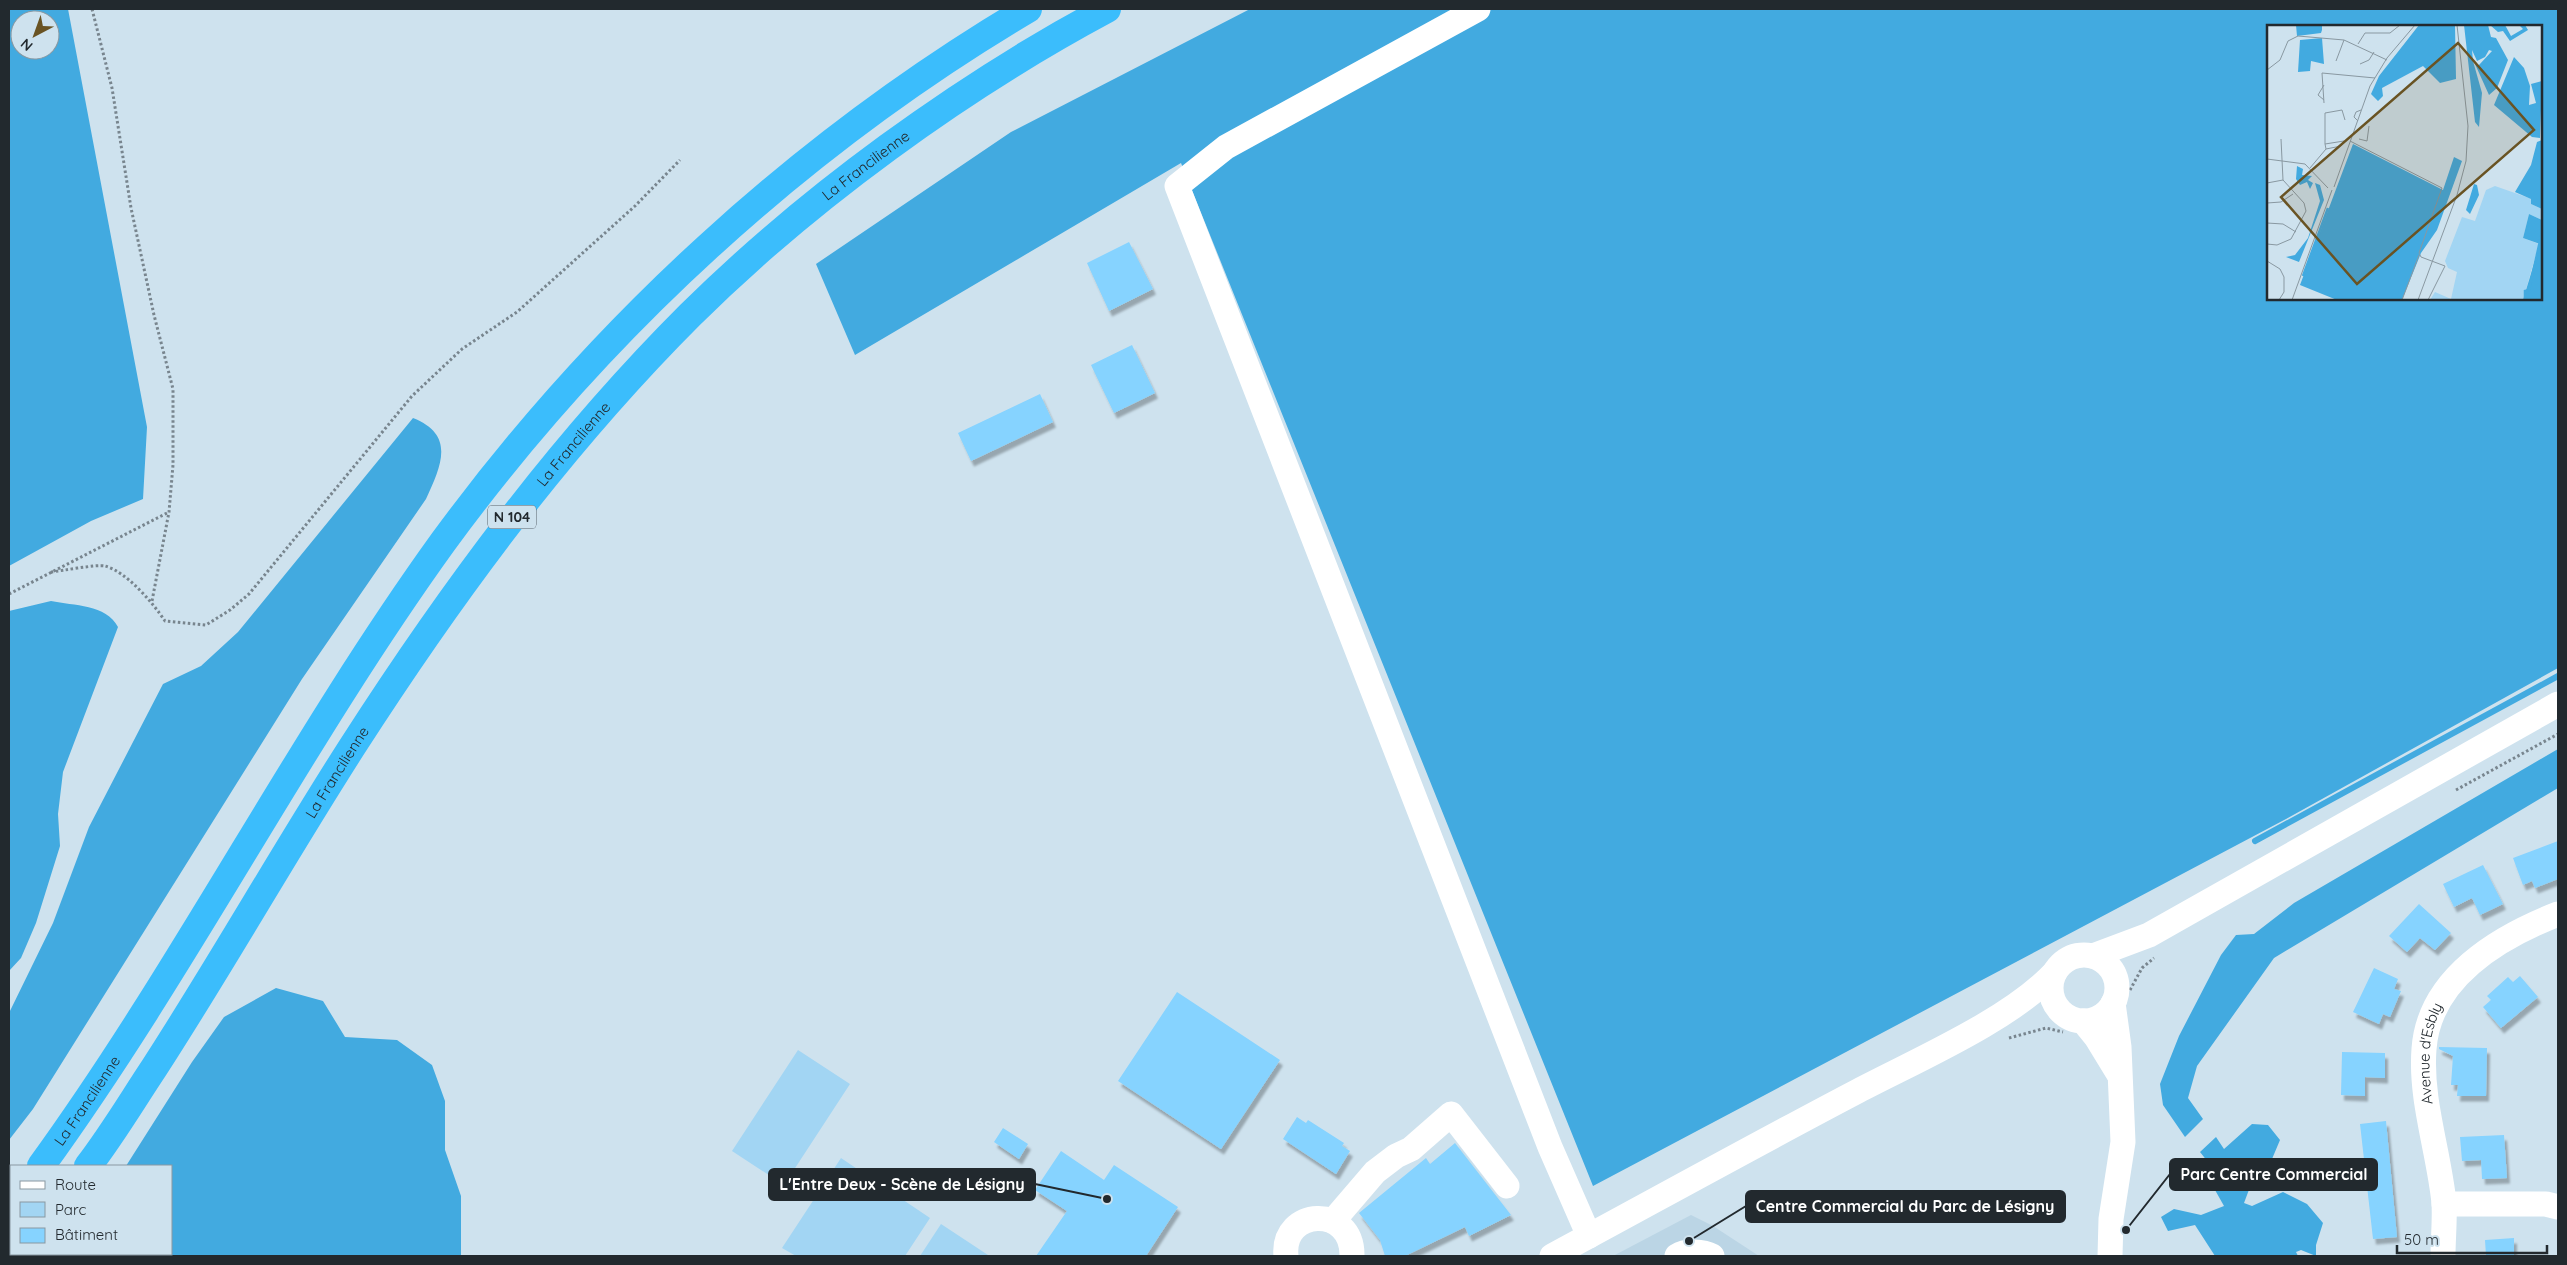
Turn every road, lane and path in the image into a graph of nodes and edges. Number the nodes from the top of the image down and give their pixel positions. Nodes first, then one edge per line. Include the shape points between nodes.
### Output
1 (92, 9) edge
2 (1028, 9) edge
3 (1107, 9) edge
4 (1478, 9) edge
5 (680, 160) dead end
6 (169, 512) junction
7 (50, 572) junction
8 (9, 594) edge
9 (152, 602) junction
10 (2558, 704) edge
11 (2558, 914) edge
12 (2149, 935) junction
13 (2093, 956) junction
14 (2055, 972) junction
15 (2115, 993) junction
16 (2073, 1017) junction
17 (1985, 1024) junction
18 (2120, 1075) junction
19 (42, 1165) edge
20 (89, 1165) edge
21 (1508, 1186) dead end
22 (2444, 1204) junction
23 (2558, 1207) edge
24 (1333, 1221) junction
25 (1589, 1236) junction
26 (1286, 1256) edge
27 (1352, 1256) edge
28 (1552, 1256) edge
29 (1677, 1256) edge
30 (1712, 1256) edge
31 (2110, 1256) edge
32 (2443, 1256) edge

1 - 6 path via 112,88 154,315 173,389
2 - 19 highway, La Francilienne / N 104 via 987,33 851,127 759,202 668,284 562,394 484,490 404,599 162,983
3 - 20 highway, La Francilienne / N 104 via 999,71 875,158 781,232 692,313 591,421 507,524 390,689 197,1002
4 - 25 street via 1226,147 1177,186 1550,1147
5 - 9 path via 635,206 524,306 462,349 412,396 249,594 230,610 206,625 165,621
6 - 7 path
6 - 9 path
7 - 8 path
7 - 9 path via 105,566
10 - 12 street
11 - 22 street, Avenue d'Esbly via 2490,947 2446,990 2430,1021 2424,1049 2426,1098
12 - 13 street
12 - 15 street
13 - 14 street via 2071,957
13 - 15 street via 2108,966
14 - 16 street via 2051,994
14 - 17 street via 2040,988
15 - 16 street via 2101,1016
15 - 18 street
16 - 17 street via 2019,1014
16 - 18 street via 2101,1043
17 - 25 street
18 - 31 street via 2124,1106 2123,1142 2111,1219
21 - 24 street via 1452,1114 1411,1149 1375,1172
22 - 23 street via 2546,1204
22 - 32 street, Avenue d'Esbly
24 - 26 street via 1322,1218 1301,1222 1287,1239
24 - 27 street via 1349,1236
25 - 28 street
29 - 30 street via 1682,1252 1706,1252

